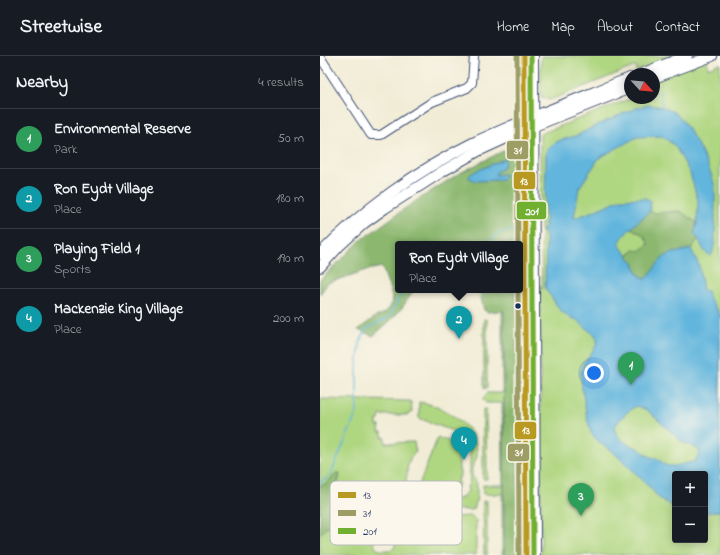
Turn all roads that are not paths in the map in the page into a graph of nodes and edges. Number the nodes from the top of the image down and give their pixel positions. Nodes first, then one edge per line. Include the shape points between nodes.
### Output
1 (474, 56) edge
2 (524, 56) edge
3 (533, 56) edge
4 (687, 56) edge
5 (712, 56) edge
6 (320, 57) edge
7 (656, 68) edge
8 (660, 76) edge
9 (624, 81) edge
10 (624, 90) edge
11 (529, 123) junction
12 (320, 254) edge
13 (320, 267) edge
14 (526, 555) edge
15 (536, 555) edge

1 - 6 street via 474,75 472,83 467,88 432,102 381,136 371,135
2 - 11 main road
3 - 11 main road
4 - 7 main road
5 - 8 main road
9 - 11 main road
10 - 11 main road
11 - 12 main road via 473,144 425,170 380,201 338,235
11 - 13 main road via 443,171 385,208 340,245
11 - 14 main road
11 - 15 main road

